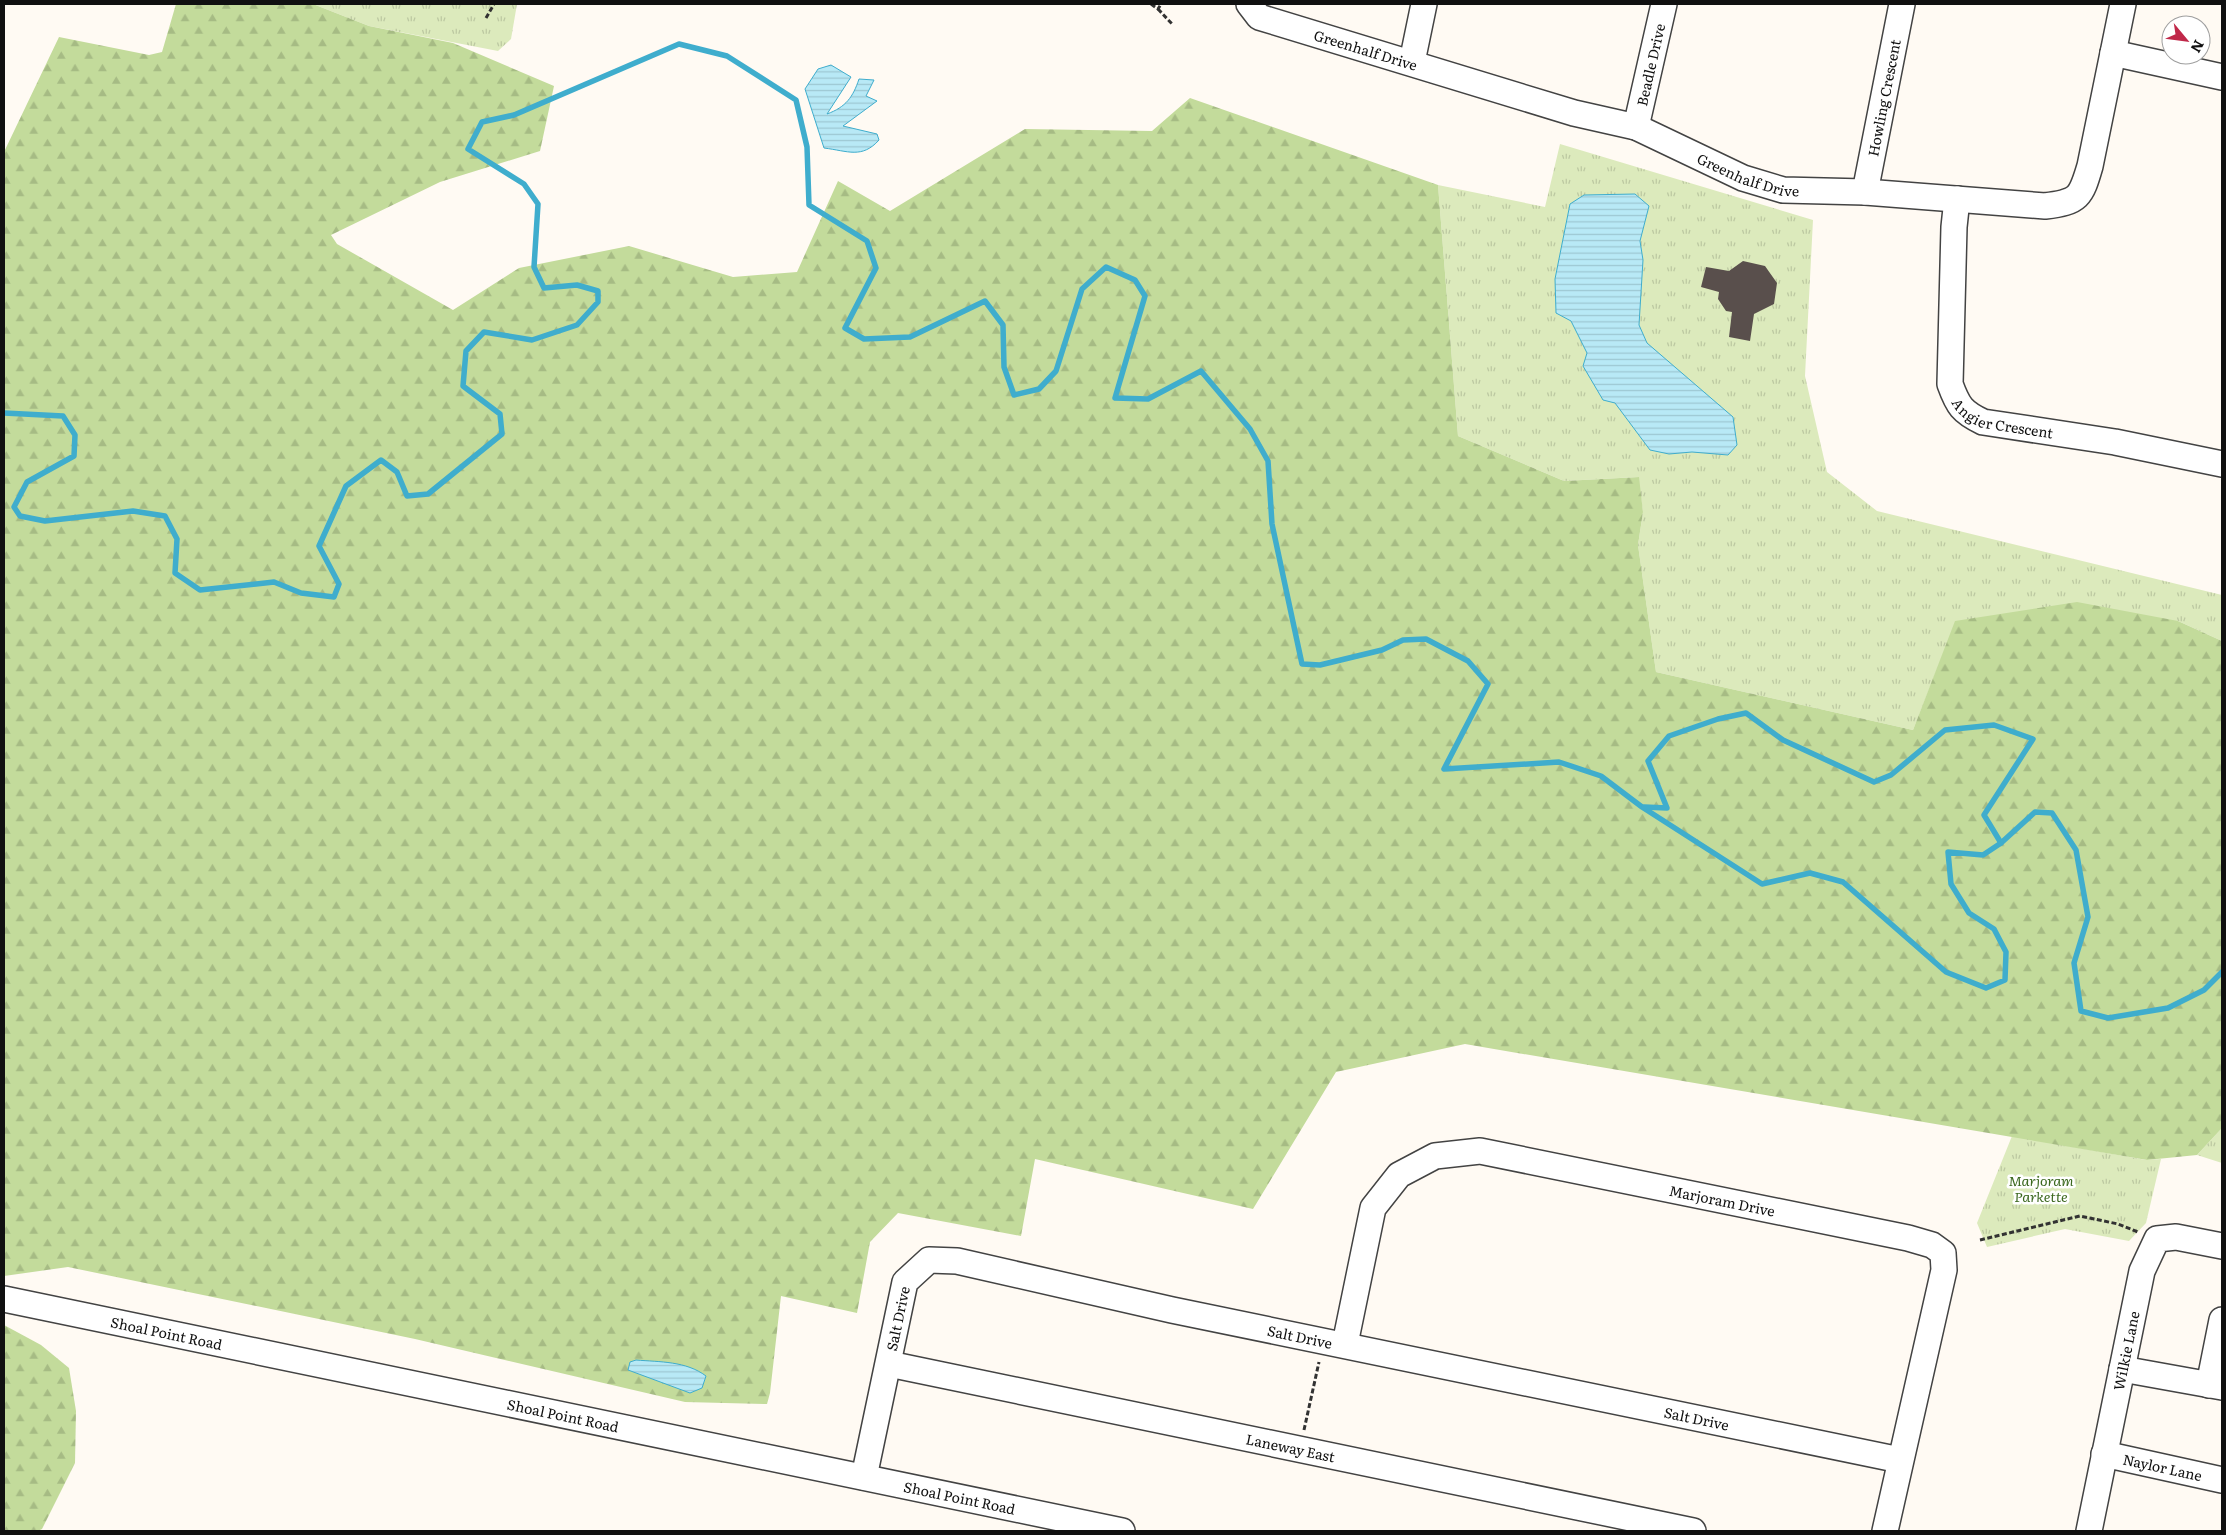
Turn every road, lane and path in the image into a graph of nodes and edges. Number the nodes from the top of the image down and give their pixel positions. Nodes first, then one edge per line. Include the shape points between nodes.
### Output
1 (494, 4) edge
2 (1151, 4) edge
3 (1161, 4) edge
4 (1248, 4) edge
5 (1424, 4) edge
6 (1664, 4) edge
7 (1902, 4) edge
8 (2123, 4) edge
9 (1158, 9) junction
10 (486, 18) dead end
11 (1173, 25) dead end
12 (2113, 53) junction
13 (1412, 62) junction
14 (2222, 77) edge
15 (1636, 127) junction
16 (1865, 192) junction
17 (1956, 199) junction
18 (2222, 464) edge
19 (2157, 1239) junction
20 (1980, 1240) dead end
21 (2222, 1246) edge
22 (4, 1299) edge
23 (2222, 1320) edge
24 (1344, 1344) junction
25 (1319, 1361) dead end
26 (889, 1364) junction
27 (2122, 1369) junction
28 (2216, 1386) edge
29 (1300, 1450) junction
30 (2104, 1454) junction
31 (1900, 1460) junction
32 (864, 1477) junction
33 (2222, 1480) edge
34 (1122, 1531) edge
35 (1693, 1531) edge
36 (1885, 1531) edge
37 (2089, 1531) edge

1 - 10 path
2 - 9 path
3 - 9 path
4 - 13 street, Greenhalf Drive via 1259,17
5 - 13 street
6 - 15 street, Beadle Drive
7 - 16 street, Howling Crescent
8 - 12 street, Greenhalf Drive
9 - 11 path
12 - 14 street
12 - 17 street, Greenhalf Drive via 2082,192 2066,204 2045,206
13 - 15 street, Greenhalf Drive via 1574,113
15 - 16 street, Greenhalf Drive via 1743,178 1784,190
16 - 17 street, Greenhalf Drive
17 - 18 street, Angier Crescent via 1950,384 1956,403 1967,414 1983,422 2114,442
19 - 20 path via 2118,1224 2080,1216
19 - 21 street via 2176,1237
19 - 27 street, Wilkie Lane via 2142,1271
22 - 32 street, Shoal Point Road
23 - 28 street
24 - 26 street, Salt Drive via 1172,1310 957,1261 929,1260 904,1282
24 - 31 street, Salt Drive
24 - 31 street, Marjoram Drive via 1373,1208 1399,1175 1435,1156 1480,1151 1908,1238 1932,1245 1943,1253 1944,1270
25 - 29 path
26 - 29 street, Laneway East
26 - 32 street, Salt Drive
27 - 28 street
27 - 30 street, Wilkie Lane
29 - 35 street, Laneway East
30 - 33 street, Naylor Lane
30 - 37 street, Wilkie Lane
31 - 36 street, Marjoram Drive
32 - 34 street, Shoal Point Road

